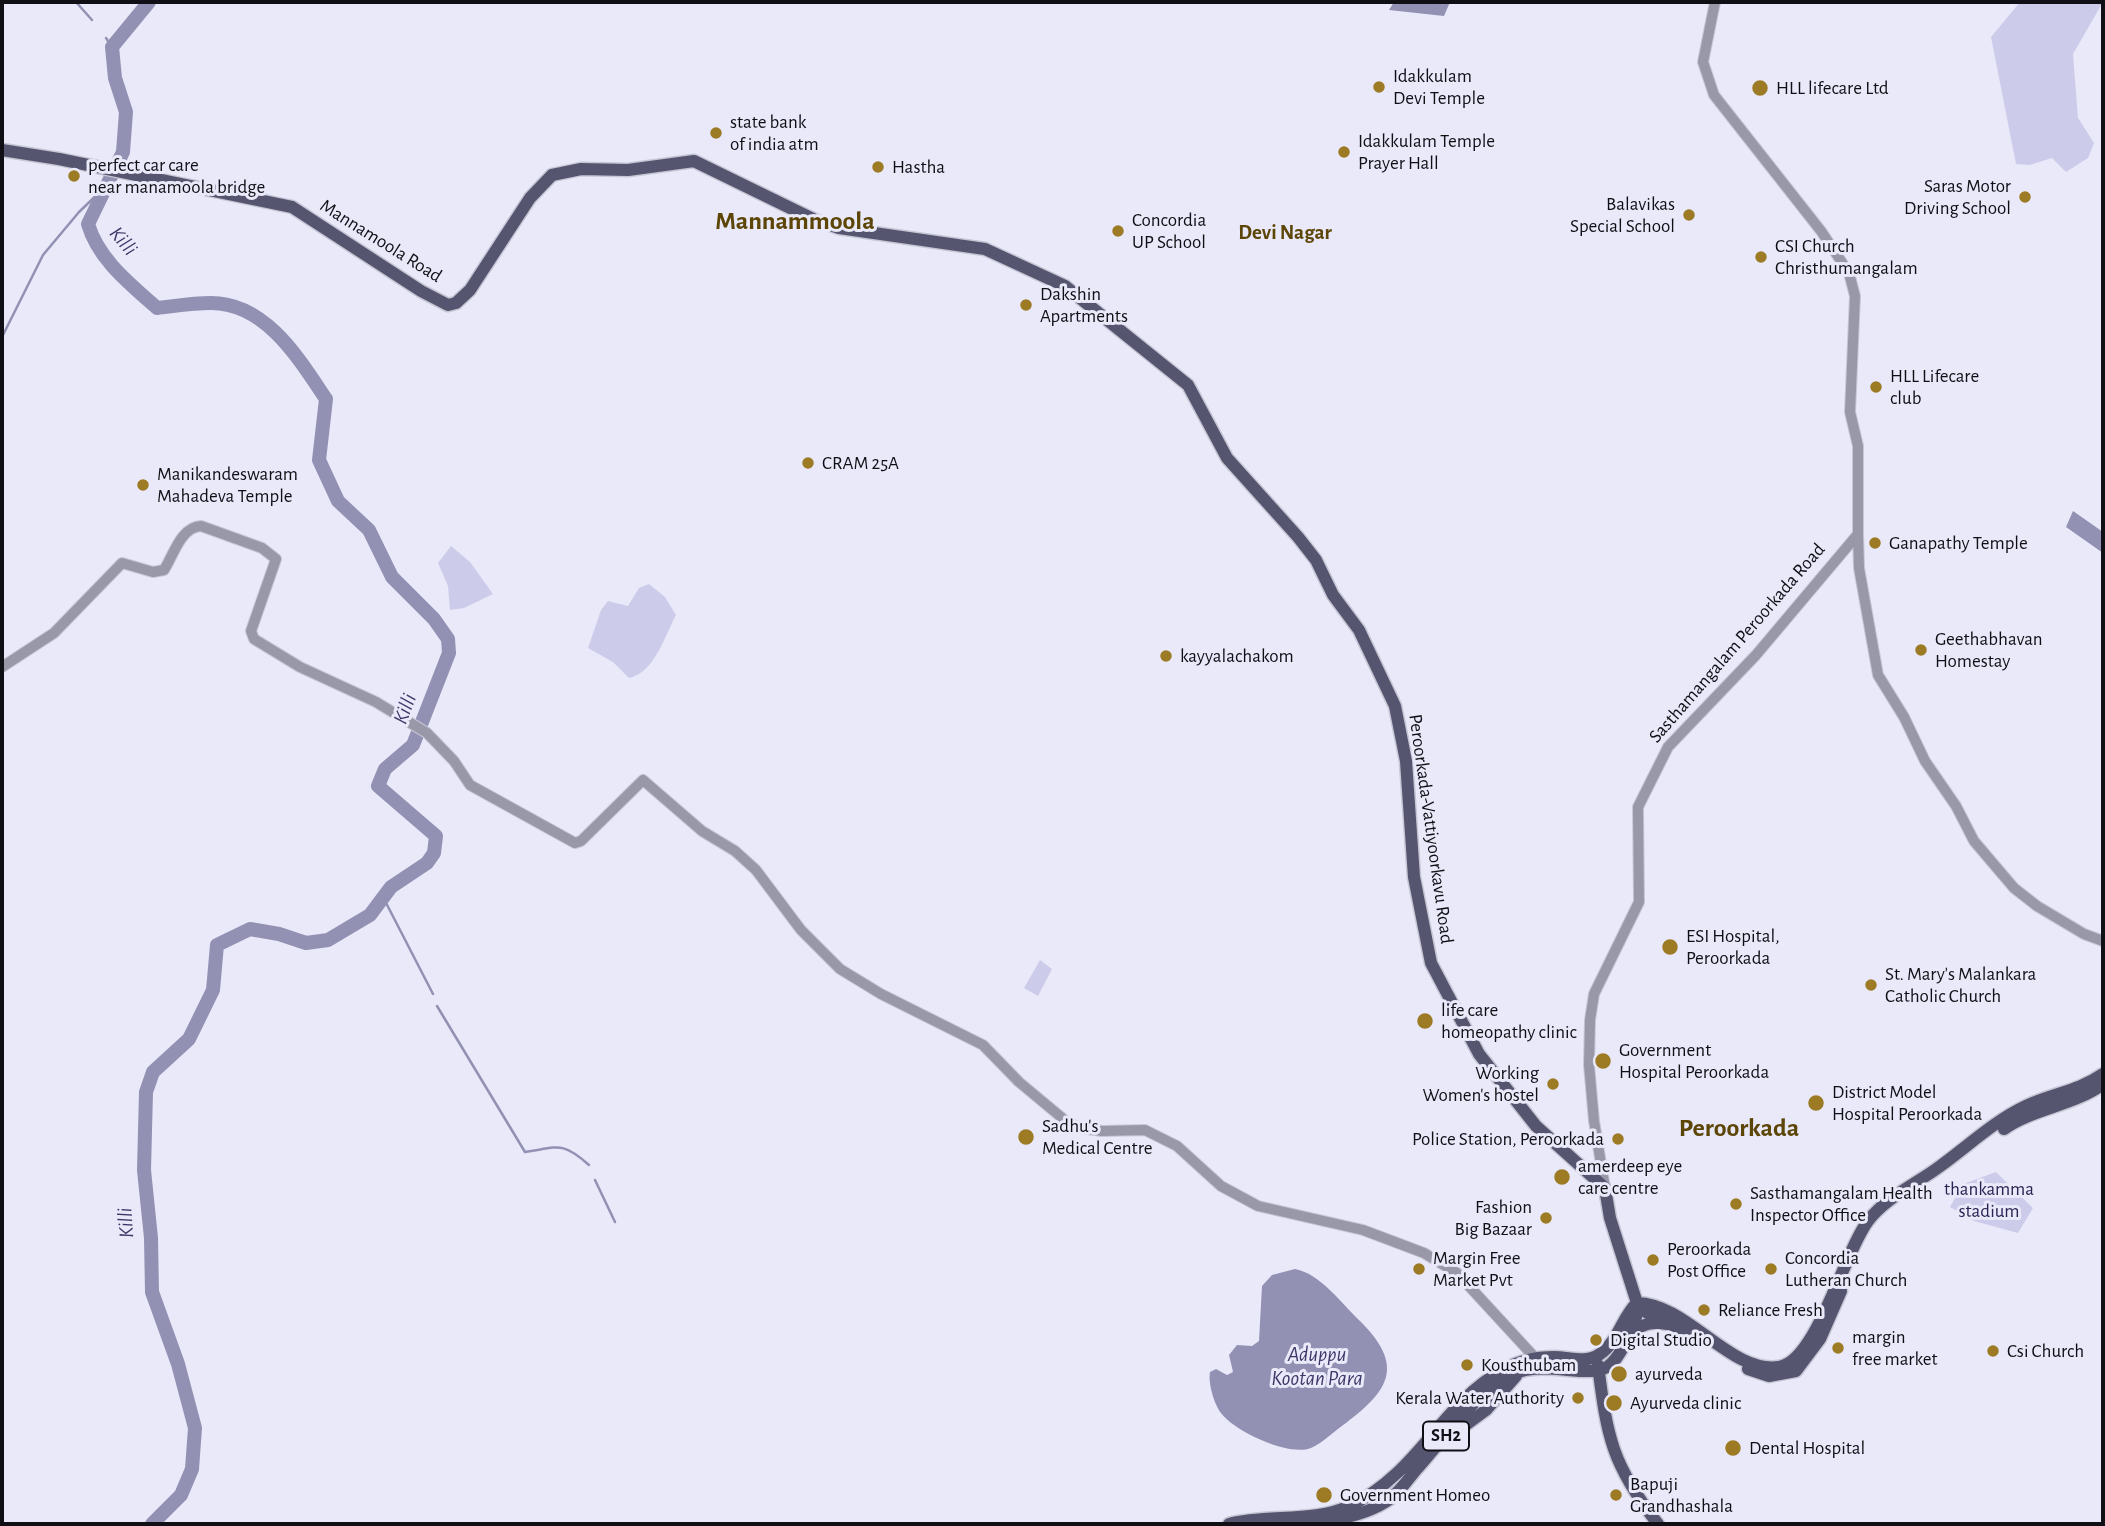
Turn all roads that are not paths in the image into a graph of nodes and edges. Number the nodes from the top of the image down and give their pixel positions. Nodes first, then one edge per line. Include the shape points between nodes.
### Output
1 (1715, 2) edge
2 (2, 150) edge
3 (985, 249) joint
4 (1858, 534) junction
5 (2, 667) edge
6 (2103, 941) edge
7 (2103, 1074) edge
8 (2103, 1084) edge
9 (1605, 1188) junction
10 (1637, 1303) junction
11 (1831, 1304) junction
12 (1669, 1324) junction
13 (1626, 1339) junction
14 (1724, 1351) junction
15 (1597, 1356) junction
16 (1540, 1363) junction
17 (1599, 1370) junction
18 (1440, 1435) junction
19 (1298, 1521) edge
20 (1229, 1524) edge
21 (1658, 1524) edge

1 - 4 street via 1703,62 1714,95 1849,273 1855,296 1850,412 1858,446
2 - 3 main road, Mannamoola Road via 292,207 448,305 470,290 536,190 552,175 581,169 628,170 694,161 781,206 839,228
3 - 9 main road, Peroorkada-Vattiyoorkavu Road via 1065,286 1188,385 1227,458 1316,560 1333,595 1359,630 1395,706 1406,761 1411,847 1423,932 1438,982 1479,1055 1508,1092 1536,1126
4 - 6 street via 1859,568 1878,676 1925,761 1974,841 2014,888 2084,934
4 - 9 street, Sasthamangalam Peroorkada Road via 1756,655 1668,747 1638,807 1639,902 1594,995 1590,1020 1592,1098
5 - 16 street via 54,633 121,563 153,572 164,570 192,527 201,526 262,548 276,559 251,631 254,639 427,733 470,785 575,843 643,780 756,870 801,930 840,970 983,1045 1067,1122 1102,1131 1145,1130 1177,1146 1222,1186 1258,1206 1363,1230 1424,1253 1457,1273
7 - 11 main road via 2081,1089 2013,1112 1878,1209 1856,1239
8 - 11 main road via 2089,1094 2023,1116 1882,1217
9 - 10 main road, Sasthamangalam Peroorkada Road via 1613,1230
10 - 12 main road
10 - 13 main road
10 - 14 main road via 1672,1313
10 - 15 main road via 1607,1349
11 - 14 main road via 1790,1364 1760,1365
12 - 13 main road via 1649,1324
12 - 14 main road
13 - 17 main road via 1611,1364
15 - 16 main road via 1586,1360 1553,1357
15 - 17 main road
16 - 17 main road, SH2
16 - 18 main road, SH2 via 1482,1395
16 - 18 main road via 1502,1370 1480,1385
17 - 21 main road via 1605,1423 1620,1470
18 - 19 main road, SH2 via 1390,1499 1325,1522
19 - 20 main road

